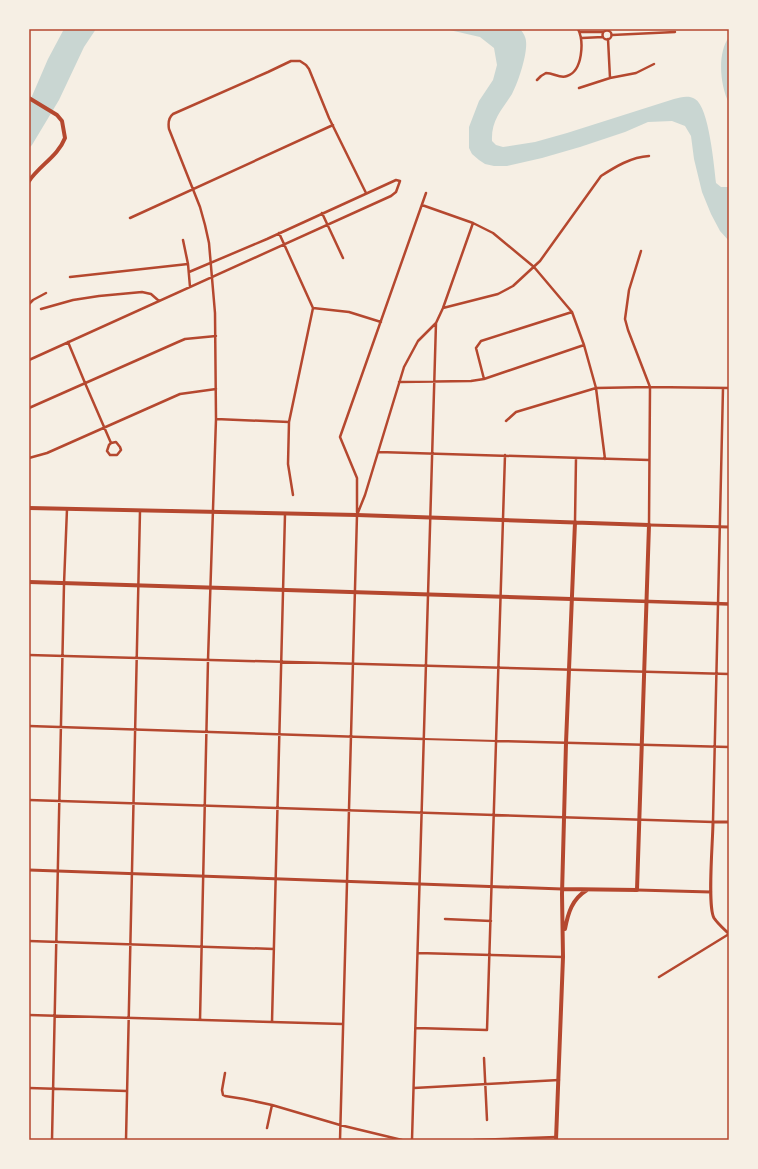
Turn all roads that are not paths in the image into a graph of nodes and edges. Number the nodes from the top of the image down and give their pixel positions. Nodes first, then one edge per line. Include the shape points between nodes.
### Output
1 (605, 30) edge
2 (579, 31) edge
3 (675, 32) dead end
4 (612, 35) junction
5 (603, 37) junction
6 (582, 38) junction
7 (608, 39) junction
8 (654, 64) dead end
9 (610, 78) junction
10 (537, 80) dead end
11 (579, 88) dead end
12 (29, 98) edge
13 (333, 125) junction
14 (648, 156) dead end
15 (29, 181) edge
16 (192, 190) junction
17 (366, 193) junction
18 (426, 193) dead end
19 (422, 205) junction
20 (322, 213) junction
21 (130, 218) dead end
22 (473, 223) junction
23 (328, 225) junction
24 (280, 233) junction
25 (183, 240) dead end
26 (285, 245) junction
27 (641, 251) dead end
28 (343, 258) dead end
29 (211, 263) junction
30 (188, 264) junction
31 (534, 267) junction
32 (189, 272) junction
33 (70, 277) dead end
34 (212, 278) junction
35 (190, 287) junction
36 (46, 293) dead end
37 (159, 301) junction
38 (29, 304) edge
39 (313, 308) junction
40 (443, 308) junction
41 (41, 309) dead end
42 (572, 312) junction
43 (381, 322) junction
44 (436, 323) junction
45 (216, 336) junction
46 (68, 342) junction
47 (584, 345) junction
48 (29, 360) edge
49 (484, 379) junction
50 (434, 381) junction
51 (399, 382) junction
52 (85, 383) junction
53 (650, 387) junction
54 (596, 388) junction
55 (723, 388) junction
56 (729, 388) edge
57 (216, 389) junction
58 (29, 408) edge
59 (216, 419) junction
60 (506, 421) dead end
61 (289, 422) junction
62 (105, 428) junction
63 (111, 443) junction
64 (379, 452) junction
65 (432, 454) junction
66 (505, 456) junction
67 (29, 458) edge
68 (576, 458) junction
69 (605, 459) junction
70 (649, 460) junction
71 (358, 494) junction
72 (293, 495) dead end
73 (366, 495) junction
74 (29, 508) edge
75 (67, 509) junction
76 (140, 511) junction
77 (214, 512) junction
78 (285, 514) junction
79 (357, 515) junction
80 (430, 517) junction
81 (503, 520) junction
82 (575, 522) junction
83 (649, 525) junction
84 (720, 527) junction
85 (729, 527) edge
86 (29, 582) edge
87 (64, 584) junction
88 (137, 586) junction
89 (210, 588) junction
90 (283, 591) junction
91 (355, 593) junction
92 (428, 595) junction
93 (500, 598) junction
94 (571, 599) junction
95 (646, 601) junction
96 (718, 603) junction
97 (729, 604) edge
98 (29, 655) edge
99 (64, 656) junction
100 (136, 658) junction
101 (208, 660) junction
102 (281, 662) junction
103 (354, 664) junction
104 (426, 666) junction
105 (498, 668) junction
106 (568, 670) junction
107 (644, 672) junction
108 (717, 674) junction
109 (729, 674) edge
110 (29, 726) edge
111 (62, 727) junction
112 (135, 729) junction
113 (207, 732) junction
114 (280, 734) junction
115 (352, 736) junction
116 (424, 739) junction
117 (496, 741) junction
118 (566, 743) junction
119 (642, 745) junction
120 (715, 747) junction
121 (729, 748) edge
122 (29, 800) edge
123 (60, 801) junction
124 (133, 803) junction
125 (205, 805) junction
126 (278, 808) junction
127 (350, 810) junction
128 (422, 813) junction
129 (494, 815) junction
130 (564, 817) junction
131 (640, 820) junction
132 (713, 822) junction
133 (729, 822) edge
134 (29, 870) edge
135 (59, 871) junction
136 (132, 873) junction
137 (203, 876) junction
138 (276, 879) junction
139 (348, 881) junction
140 (420, 884) junction
141 (492, 886) junction
142 (562, 889) junction
143 (589, 889) junction
144 (637, 890) junction
145 (711, 892) junction
146 (445, 919) dead end
147 (491, 921) junction
148 (729, 934) edge
149 (563, 939) junction
150 (29, 941) edge
151 (57, 942) junction
152 (130, 945) junction
153 (202, 947) junction
154 (274, 949) junction
155 (418, 953) junction
156 (490, 955) junction
157 (563, 957) junction
158 (659, 977) dead end
159 (29, 1015) edge
160 (55, 1016) junction
161 (128, 1018) junction
162 (200, 1020) junction
163 (272, 1022) junction
164 (343, 1024) junction
165 (416, 1028) junction
166 (484, 1058) dead end
167 (225, 1073) dead end
168 (559, 1080) junction
169 (486, 1084) junction
170 (29, 1088) edge
171 (414, 1088) junction
172 (53, 1089) junction
173 (127, 1091) junction
174 (272, 1105) junction
175 (487, 1120) dead end
176 (340, 1125) junction
177 (267, 1128) dead end
178 (556, 1138) edge
179 (52, 1140) edge
180 (126, 1140) edge
181 (340, 1140) edge
182 (402, 1140) edge
183 (412, 1140) edge
184 (474, 1140) edge

1 - 2 street
1 - 4 street
1 - 5 street
2 - 6 street
3 - 4 street
4 - 7 street
5 - 6 street
5 - 7 street
6 - 10 street via 582,54 572,74 563,77 546,73
7 - 9 street
8 - 9 street via 636,73
9 - 11 street
12 - 15 main road via 57,115 65,131 63,143 56,153
13 - 16 street
13 - 16 street via 309,69 300,61 291,61 173,114 169,118 169,129
13 - 17 street
14 - 31 street via 639,156 601,176
16 - 21 street
16 - 29 street via 205,225
17 - 20 street
17 - 23 street via 396,180 400,181 396,192 391,196
18 - 19 street
19 - 22 street
19 - 43 street
20 - 23 street
20 - 24 street
22 - 31 street via 493,232
22 - 40 street
23 - 26 street
23 - 28 street
24 - 26 street
24 - 29 street
25 - 30 street
26 - 34 street
26 - 39 street
27 - 53 street via 628,294 625,322
29 - 32 street
29 - 34 street
30 - 32 street
30 - 33 street
31 - 40 street via 513,286 498,294
31 - 42 street
32 - 35 street
34 - 35 street
34 - 45 street
35 - 37 street
36 - 38 street
37 - 41 street via 151,294 142,292 73,300
37 - 46 street
39 - 43 street via 349,312
39 - 61 street
40 - 44 street
42 - 47 street
42 - 49 street via 481,341 476,348
43 - 71 street via 340,437 357,478
44 - 50 street
44 - 51 street via 418,341
45 - 52 street via 178,342
45 - 57 street
46 - 48 street
46 - 52 street
47 - 49 street
47 - 54 street
49 - 50 street
50 - 51 street
50 - 65 street
51 - 64 street
52 - 58 street
52 - 62 street
53 - 54 street
53 - 55 street
53 - 70 street
54 - 60 street via 516,412
54 - 69 street
55 - 56 street
55 - 84 street
57 - 59 street
57 - 62 street via 180,394
59 - 61 street
59 - 77 street
61 - 72 street via 288,464
62 - 63 street
62 - 67 street
63 - 63 street via 108,451 110,455 117,455 120,447 116,442
64 - 65 street
64 - 73 street
65 - 66 street
65 - 80 street
66 - 68 street
66 - 81 street
68 - 69 street
68 - 82 street
69 - 70 street
70 - 83 street
71 - 73 street
71 - 79 street
73 - 79 street
74 - 75 main road
75 - 76 main road
75 - 87 street
76 - 77 main road
76 - 88 street
77 - 78 main road
77 - 89 street
78 - 79 main road
78 - 90 street
79 - 80 main road
79 - 91 street
80 - 81 main road
80 - 92 street
81 - 82 main road
81 - 93 street
82 - 83 main road
82 - 94 main road
83 - 84 street
83 - 95 main road
84 - 85 street
84 - 96 street
86 - 87 main road
87 - 88 main road
87 - 99 street
88 - 89 main road
88 - 100 street
89 - 90 main road
89 - 101 street
90 - 91 main road
90 - 102 street
91 - 92 main road
91 - 103 street
92 - 93 main road
92 - 104 street
93 - 94 main road
93 - 105 street
94 - 95 main road
94 - 106 main road
95 - 96 main road
95 - 107 main road
96 - 97 main road
96 - 108 street
98 - 99 street
99 - 100 street
99 - 111 street
100 - 101 street
100 - 112 street
101 - 102 street
101 - 113 street
102 - 103 street
102 - 114 street
103 - 104 street
103 - 115 street
104 - 105 street
104 - 116 street
105 - 106 street
105 - 117 street
106 - 107 street
106 - 118 main road
107 - 108 street
107 - 119 main road
108 - 109 street
108 - 120 street
110 - 111 street
111 - 112 street
111 - 123 street
112 - 113 street
112 - 124 street
113 - 114 street
113 - 125 street
114 - 115 street
114 - 126 street
115 - 116 street
115 - 127 street
116 - 117 street
116 - 128 street
117 - 118 street
117 - 129 street
118 - 119 street
118 - 130 main road
119 - 120 street
119 - 131 main road
120 - 121 street
120 - 132 street
122 - 123 street
123 - 124 street
123 - 135 street
124 - 125 street
124 - 136 street
125 - 126 street
125 - 137 street
126 - 127 street
126 - 138 street
127 - 128 street
127 - 139 street
128 - 129 street
128 - 140 street
129 - 130 street
129 - 141 street
130 - 131 street
130 - 142 main road
131 - 132 street
131 - 144 main road
132 - 133 street
132 - 145 street
134 - 135 street
135 - 136 street
135 - 151 street
136 - 137 street
136 - 152 street
137 - 138 street
137 - 153 street
138 - 139 street
138 - 154 street
139 - 140 street
139 - 164 street
140 - 141 street
140 - 155 street
141 - 142 street
141 - 147 street
142 - 143 main road
142 - 149 main road
143 - 144 main road
143 - 149 main road via 571,906 567,914
144 - 145 street
145 - 148 street via 711,910 714,918
146 - 147 street
147 - 156 street
148 - 158 street
149 - 157 main road
150 - 151 street
151 - 152 street
151 - 160 street
152 - 153 street
152 - 161 street
153 - 154 street
153 - 162 street
154 - 163 street
155 - 156 street
155 - 165 street
156 - 157 street
156 - 165 street via 488,1030
157 - 168 main road
159 - 160 street
160 - 161 street
160 - 172 street
161 - 162 street
161 - 173 street
162 - 163 street
163 - 164 street
164 - 176 street
165 - 171 street
166 - 169 street
167 - 174 street via 223,1095
168 - 169 street
168 - 178 main road
169 - 171 street
169 - 175 street
170 - 172 street
171 - 183 street
172 - 173 street
172 - 179 street
173 - 180 street
174 - 176 street
174 - 177 street
176 - 181 street
176 - 182 street
178 - 184 street

